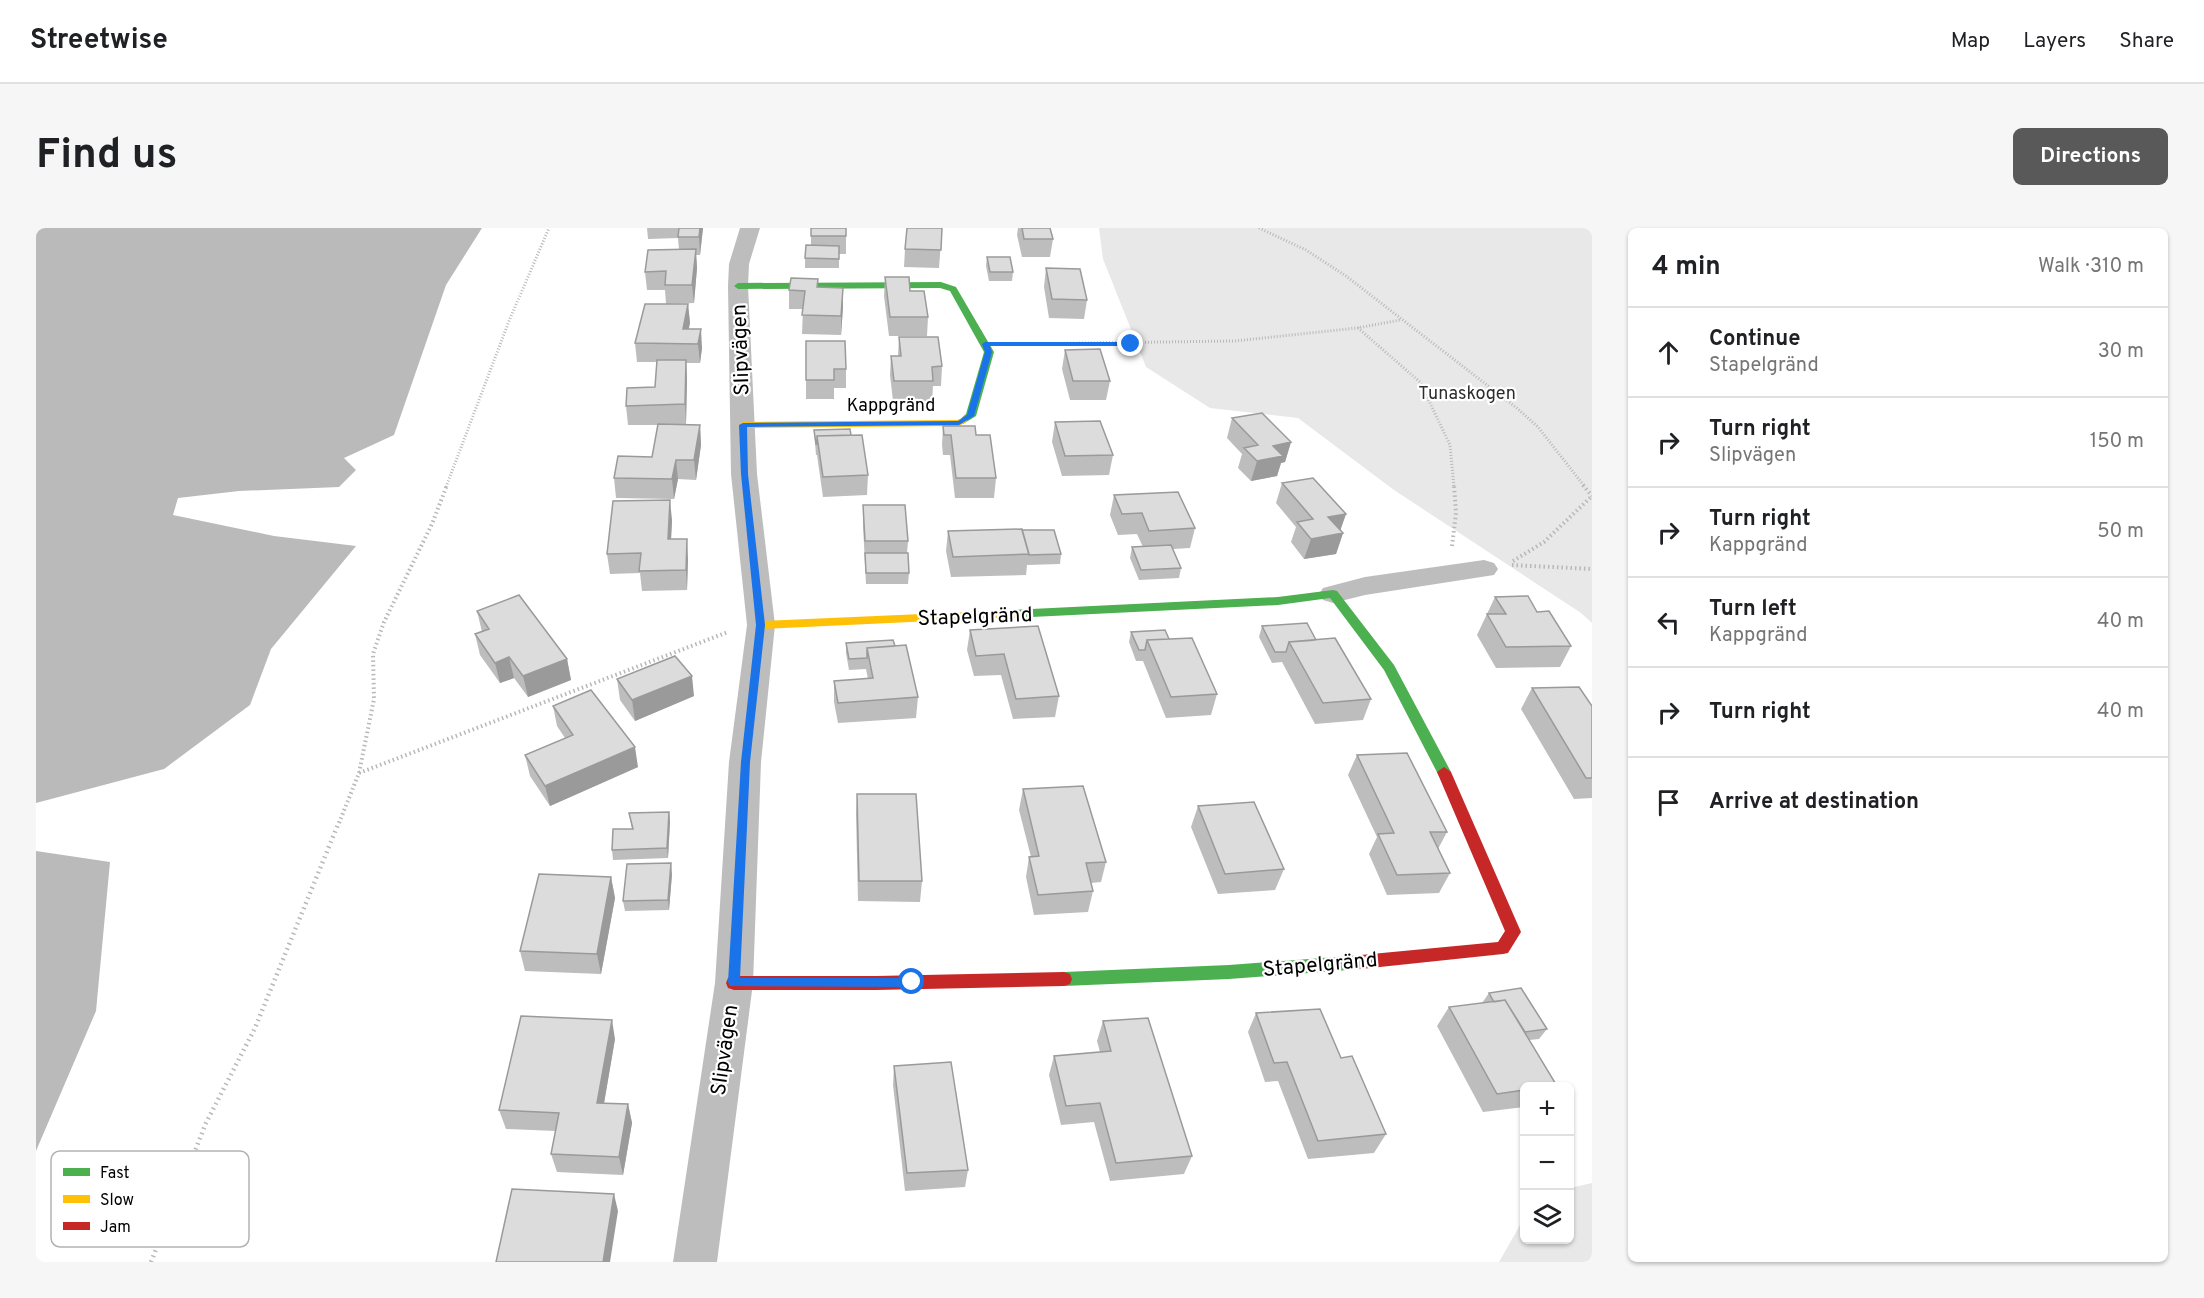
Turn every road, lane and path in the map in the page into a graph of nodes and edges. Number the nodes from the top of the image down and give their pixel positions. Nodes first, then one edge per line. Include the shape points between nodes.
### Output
1 (549, 228) edge
2 (750, 228) edge
3 (1259, 228) edge
4 (738, 286) junction
5 (1400, 320) junction
6 (1357, 328) junction
7 (985, 344) junction
8 (743, 425) junction
9 (1592, 496) edge
10 (1496, 567) junction
11 (1592, 570) edge
12 (1451, 574) junction
13 (1333, 594) junction
14 (750, 626) junction
15 (358, 774) junction
16 (734, 982) junction
17 (195, 1151) edge
18 (157, 1247) edge
19 (151, 1262) edge
20 (695, 1262) edge

1 - 15 path via 509,321 432,524 384,622 373,654 374,699
2 - 4 street, Slipvägen via 739,264
3 - 5 path via 1346,276
4 - 7 street via 941,285 953,289
4 - 8 street, Slipvägen
5 - 6 path
5 - 9 path via 1538,427
6 - 7 path via 1235,341
6 - 12 path via 1420,382 1450,445 1456,513
7 - 8 street, Kappgränd via 989,352 971,416 959,423
8 - 14 street, Slipvägen
9 - 10 path via 1544,542
10 - 11 path
10 - 12 street, Stapelgränd
12 - 13 street, Stapelgränd
13 - 14 street, Stapelgränd via 1164,608
13 - 16 street, Stapelgränd via 1361,627 1405,693 1455,794 1513,932 1503,948 1302,967 1110,978
14 - 15 path
14 - 16 street, Slipvägen
15 - 17 path via 255,1028
16 - 20 street, Slipvägen
18 - 19 path

